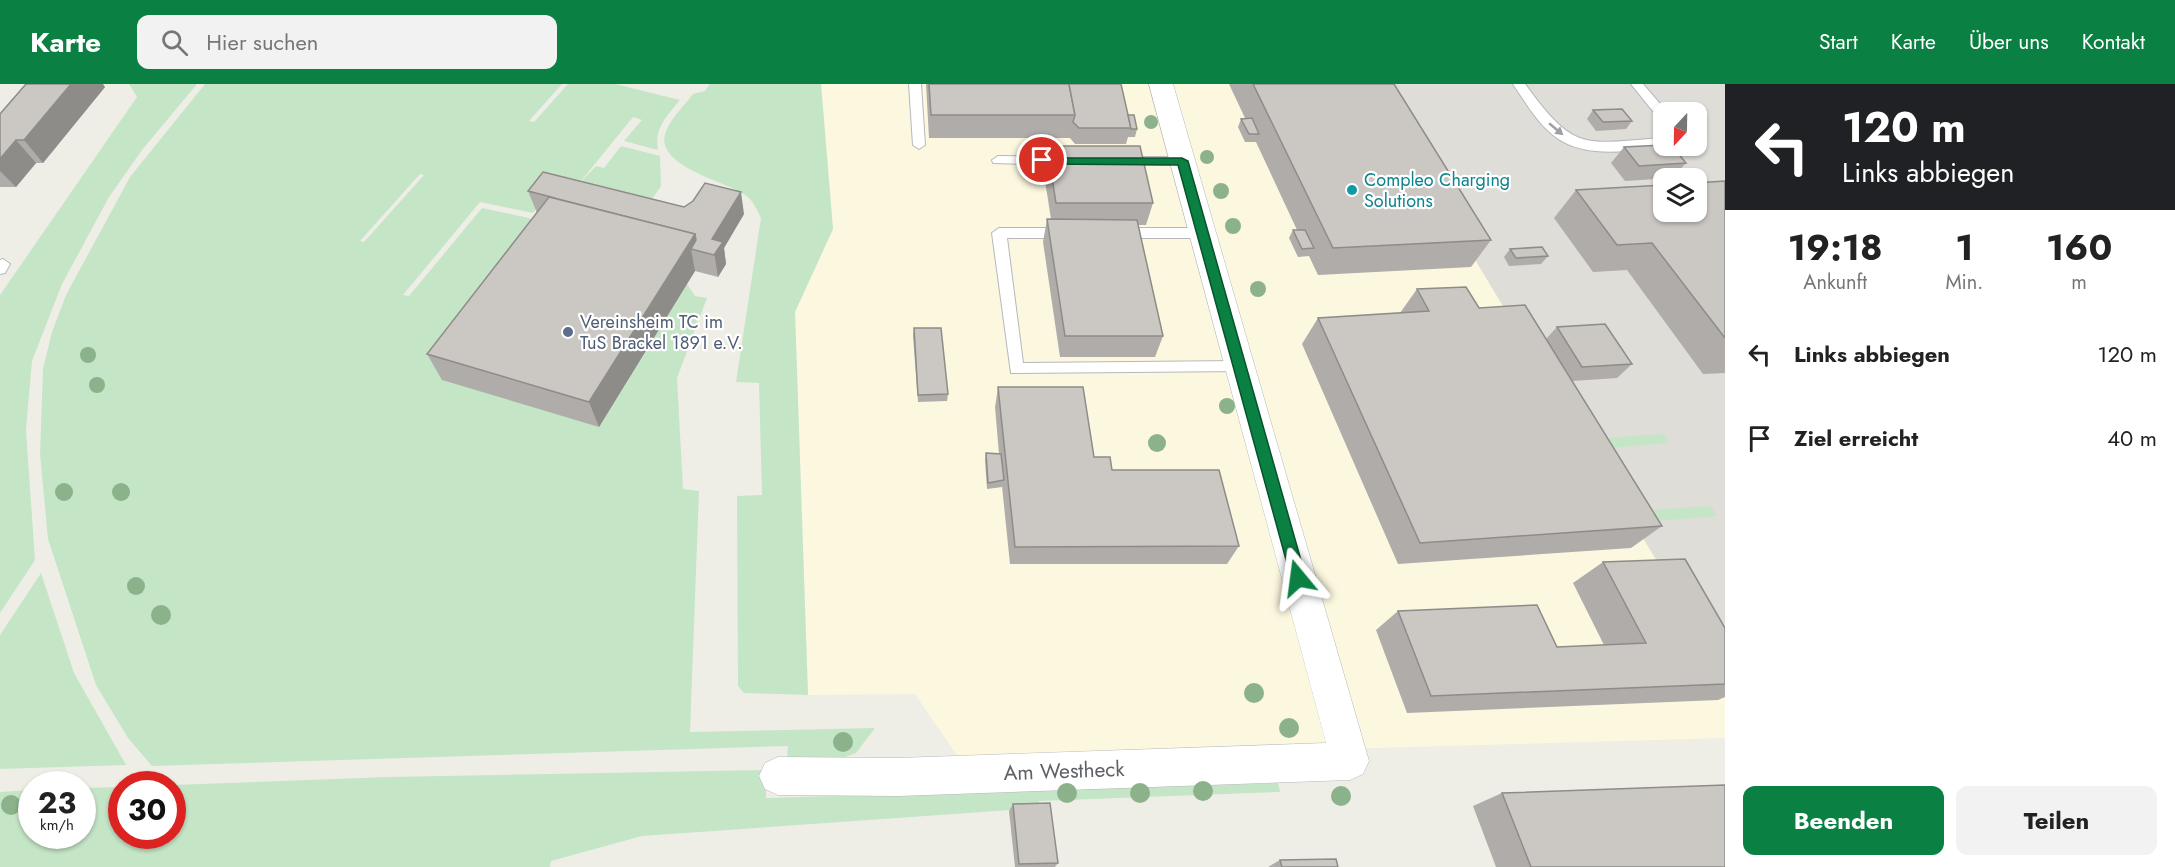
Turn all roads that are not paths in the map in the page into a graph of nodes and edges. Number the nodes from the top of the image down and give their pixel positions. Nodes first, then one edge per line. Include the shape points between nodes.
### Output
1 (915, 84) edge
2 (1161, 84) edge
3 (1519, 84) edge
4 (1637, 84) edge
5 (1653, 104) edge
6 (1653, 143) edge
7 (919, 145) dead end
8 (998, 160) dead end
9 (1076, 161) edge
10 (1109, 161) edge
11 (1182, 161) junction
12 (1202, 232) junction
13 (1077, 233) edge
14 (1101, 233) edge
15 (1240, 367) junction
16 (778, 776) dead end

1 - 7 lane
2 - 11 street
3 -> 6 lane via 1547,121 1570,140 1595,146
4 - 5 lane
8 - 9 lane
10 - 11 lane
11 - 12 street
12 - 14 lane
12 - 15 street
13 - 15 lane via 999,233 1016,369
15 - 16 street, Am Westheck via 1350,761 897,777

